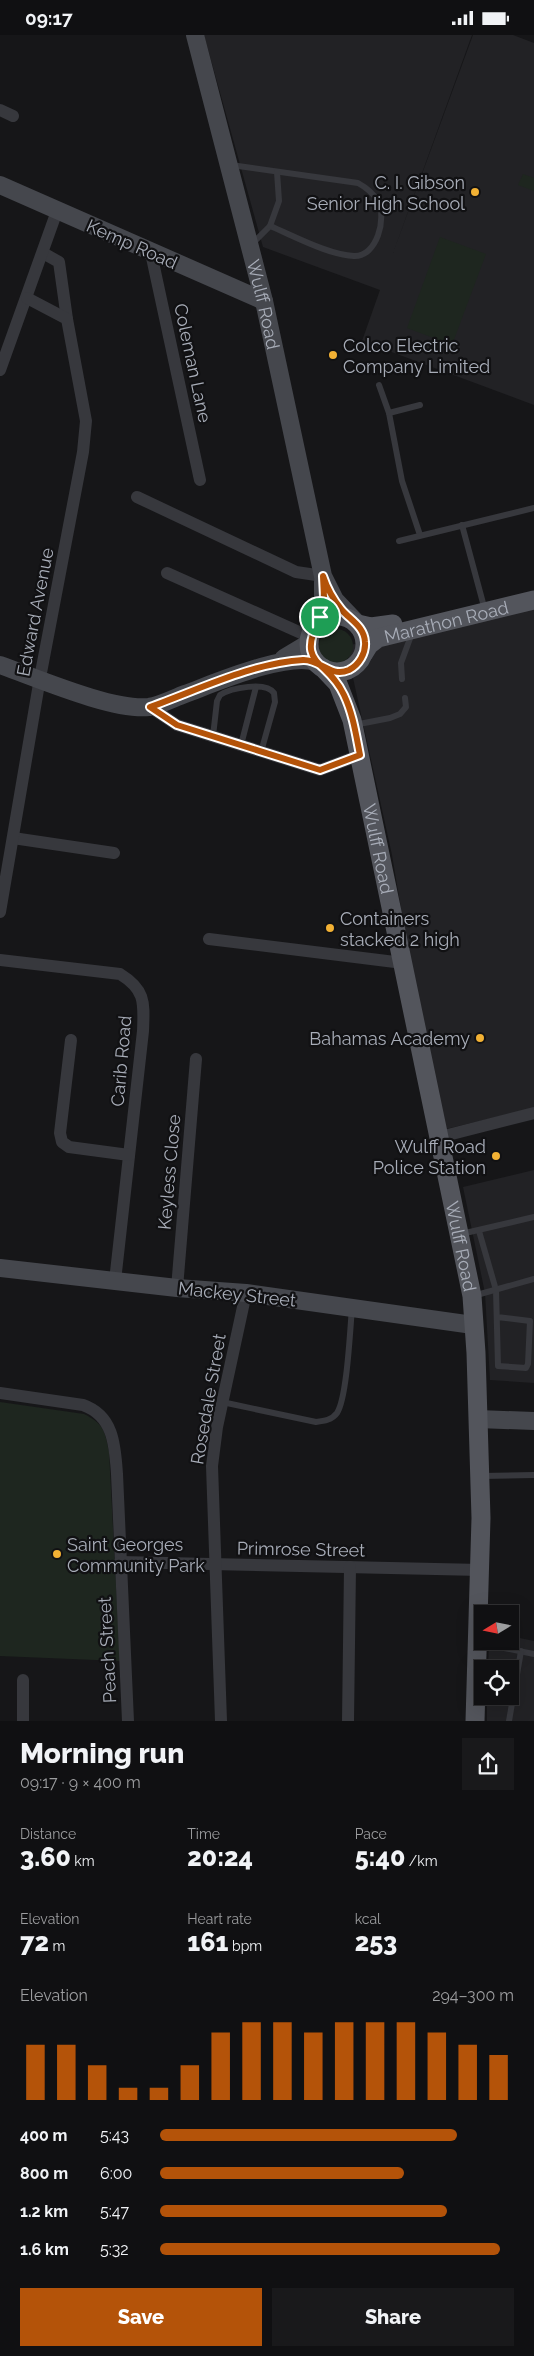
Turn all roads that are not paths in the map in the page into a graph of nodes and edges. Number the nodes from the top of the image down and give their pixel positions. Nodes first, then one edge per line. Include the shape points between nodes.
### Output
1 (196, 35) edge
2 (0, 110) edge
3 (13, 116) dead end
4 (230, 165) junction
5 (277, 172) junction
6 (0, 185) edge
7 (57, 211) junction
8 (270, 227) junction
9 (250, 246) junction
10 (43, 253) junction
11 (151, 253) junction
12 (27, 298) junction
13 (264, 301) junction
14 (67, 319) junction
15 (0, 370) edge
16 (380, 385) dead end
17 (420, 405) dead end
18 (389, 413) junction
19 (200, 480) dead end
20 (137, 497) dead end
21 (534, 508) edge
22 (462, 525) junction
23 (420, 535) junction
24 (399, 541) dead end
25 (167, 573) dead end
26 (323, 576) junction
27 (534, 590) edge
28 (534, 600) edge
29 (483, 603) junction
30 (356, 623) junction
31 (413, 629) junction
32 (311, 636) junction
33 (363, 655) junction
34 (0, 665) edge
35 (270, 665) junction
36 (319, 665) junction
37 (40, 679) junction
38 (402, 679) dead end
39 (256, 687) junction
40 (405, 697) dead end
41 (150, 707) junction
42 (353, 723) junction
43 (213, 736) junction
44 (240, 745) junction
45 (262, 752) junction
46 (360, 755) junction
47 (13, 837) junction
48 (114, 853) dead end
49 (0, 911) edge
50 (209, 939) dead end
51 (0, 960) edge
52 (403, 963) junction
53 (71, 1040) dead end
54 (196, 1059) dead end
55 (534, 1113) edge
56 (440, 1137) junction
57 (129, 1155) junction
58 (534, 1217) edge
59 (479, 1231) junction
60 (460, 1234) junction
61 (0, 1268) edge
62 (534, 1279) edge
63 (116, 1281) junction
64 (177, 1288) junction
65 (496, 1290) junction
66 (246, 1293) junction
67 (472, 1296) junction
68 (352, 1308) junction
69 (497, 1317) junction
70 (473, 1325) junction
71 (0, 1393) edge
72 (222, 1402) junction
73 (478, 1419) junction
74 (534, 1421) edge
75 (534, 1475) edge
76 (480, 1476) junction
77 (120, 1562) junction
78 (215, 1564) junction
79 (350, 1567) junction
80 (481, 1571) junction
81 (480, 1605) edge
82 (478, 1650) edge
83 (516, 1650) edge
84 (521, 1651) junction
85 (534, 1654) edge
86 (23, 1680) dead end
87 (23, 1721) edge
88 (128, 1721) edge
89 (221, 1721) edge
90 (348, 1721) edge
91 (475, 1721) edge
92 (509, 1721) edge

1 - 4 main road, Wulff Road
2 - 3 street
4 - 5 lane
4 - 9 main road, Wulff Road
5 - 8 lane via 279,201
5 - 8 lane via 358,183 371,191 380,203 380,227 375,245 366,254 354,257
6 - 7 main road, Kemp Road
7 - 10 street
7 - 11 main road, Kemp Road
8 - 9 lane
9 - 13 main road, Wulff Road
10 - 12 street
10 - 14 street, Edward Avenue via 58,262
11 - 13 main road, Kemp Road
11 - 19 street, Coleman Lane
12 - 14 street
12 - 15 street
13 - 26 main road, Wulff Road
14 - 37 street, Edward Avenue via 86,421 83,453
16 - 18 lane
17 - 18 lane
18 - 23 lane via 402,481
20 - 26 street via 296,572
21 - 22 lane
22 - 23 lane
22 - 29 lane
23 - 24 lane
25 - 32 street
26 - 30 main road, Wulff Road via 335,600
26 - 32 main road, Wulff Road via 323,607
27 - 29 main road, Marathon Road
28 - 31 main road, Marathon Road
29 - 30 main road, Marathon Road via 384,626 365,627
30 - 32 main road via 338,615 329,617
30 - 33 main road via 364,635
31 - 33 main road, Marathon Road via 375,639
31 - 38 lane via 401,663
32 - 35 main road
32 - 36 main road
33 - 36 main road via 349,669 340,672
33 - 42 main road, Wulff Road via 354,670
34 - 37 main road
35 - 36 main road via 303,660
35 - 41 main road
36 - 42 main road, Wulff Road via 338,684
37 - 41 main road via 128,707
37 - 47 street, Edward Avenue
39 - 43 lane via 244,687 220,695
39 - 44 lane
39 - 45 lane via 267,687 274,693 275,702
40 - 42 lane via 406,707 400,714
41 - 43 street via 177,725
42 - 46 main road, Wulff Road
43 - 44 street
44 - 45 street
45 - 46 street via 320,770
46 - 52 main road, Wulff Road
47 - 48 street
47 - 49 street, Edward Avenue
50 - 52 street
51 - 57 street, Carib Road via 120,974 142,994 143,1031
52 - 56 main road, Wulff Road
53 - 57 street via 60,1133 62,1142 69,1147
54 - 64 street, Keyless Close
55 - 56 street
56 - 60 main road, Wulff Road
57 - 63 street, Carib Road
58 - 59 lane
59 - 60 lane
59 - 65 lane
60 - 67 main road, Wulff Road
61 - 63 main road, Mackey Street
62 - 65 lane
63 - 64 main road, Mackey Street
64 - 66 main road, Mackey Street
65 - 67 lane
65 - 69 lane
66 - 68 main road, Mackey Street
66 - 72 street, Rosedale Street
67 - 70 main road, Wulff Road
68 - 70 main road, Mackey Street
68 - 72 lane via 342,1399 336,1414 329,1420 316,1422
69 - 69 lane via 498,1366 526,1368 530,1321
70 - 73 main road, Wulff Road
71 - 77 street, Peach Street via 83,1405 94,1409 107,1422 115,1452
72 - 78 street, Rosedale Street via 212,1466
73 - 74 main road
73 - 76 main road, Wulff Road
75 - 76 lane
76 - 80 main road, Wulff Road
77 - 78 street, Primrose Street
77 - 88 street, Peach Street
78 - 79 street, Primrose Street
78 - 89 street, Rosedale Street
79 - 80 street, Primrose Street
79 - 90 street
80 - 81 main road, Wulff Road
82 - 91 main road, Wulff Road
83 - 84 lane
84 - 85 lane
84 - 92 lane
86 - 87 street

